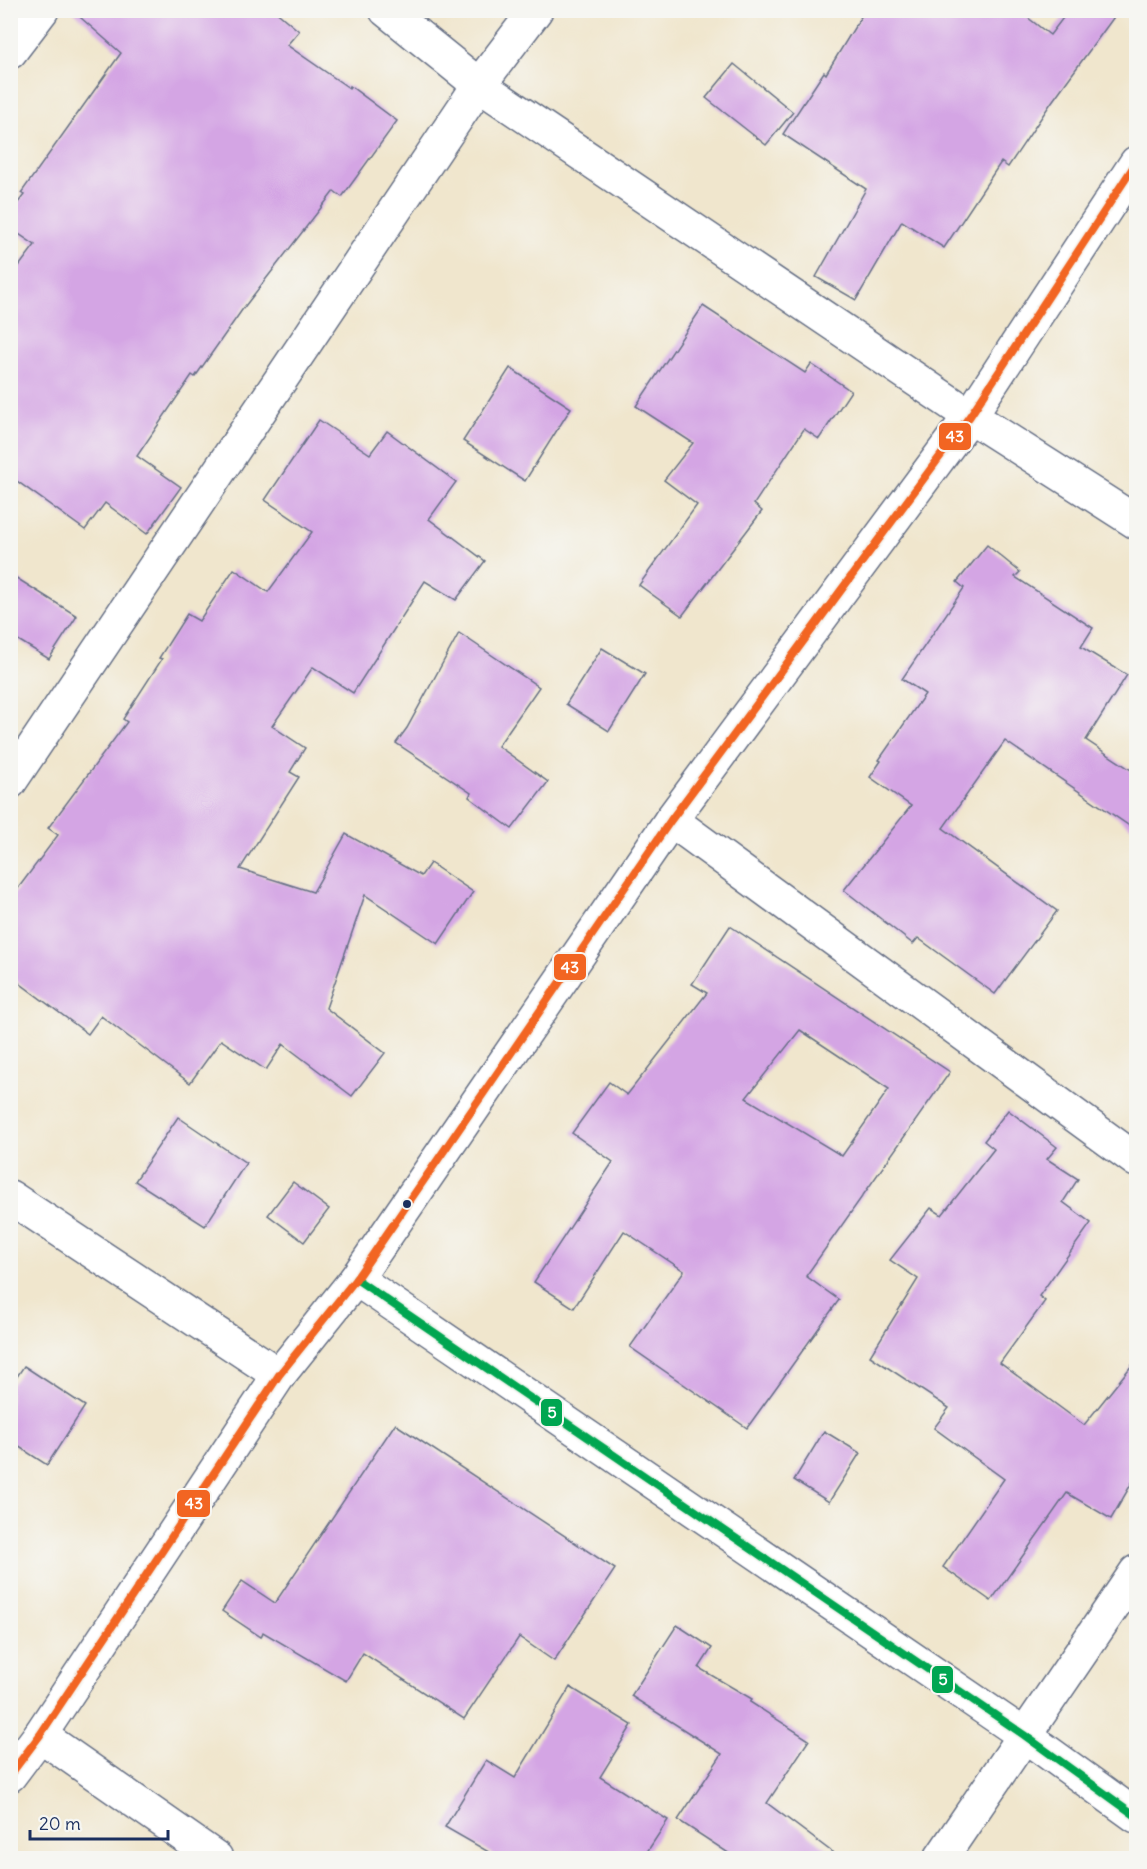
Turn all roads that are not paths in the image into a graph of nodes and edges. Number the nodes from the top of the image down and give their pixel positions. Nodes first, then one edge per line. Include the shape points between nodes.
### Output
1 (42, 10) edge
2 (386, 10) edge
3 (536, 10) edge
4 (10, 52) edge
5 (479, 85) junction
6 (1137, 163) edge
7 (970, 416) junction
8 (1137, 522) edge
9 (10, 782) edge
10 (671, 819) junction
11 (1137, 1160) edge
12 (10, 1197) edge
13 (356, 1279) junction
14 (279, 1375) junction
15 (1137, 1572) edge
16 (40, 1735) junction
17 (1024, 1735) junction
18 (10, 1774) edge
19 (1137, 1816) edge
20 (216, 1858) edge
21 (941, 1858) edge

1 - 4 street
2 - 5 street
3 - 5 street
5 - 7 street
5 - 9 street
6 - 7 street
7 - 8 street
7 - 10 street
10 - 11 street
10 - 13 street
12 - 14 street
13 - 14 street
13 - 17 street
14 - 16 street
15 - 17 street
16 - 18 street
16 - 20 street
17 - 19 street
17 - 21 street

